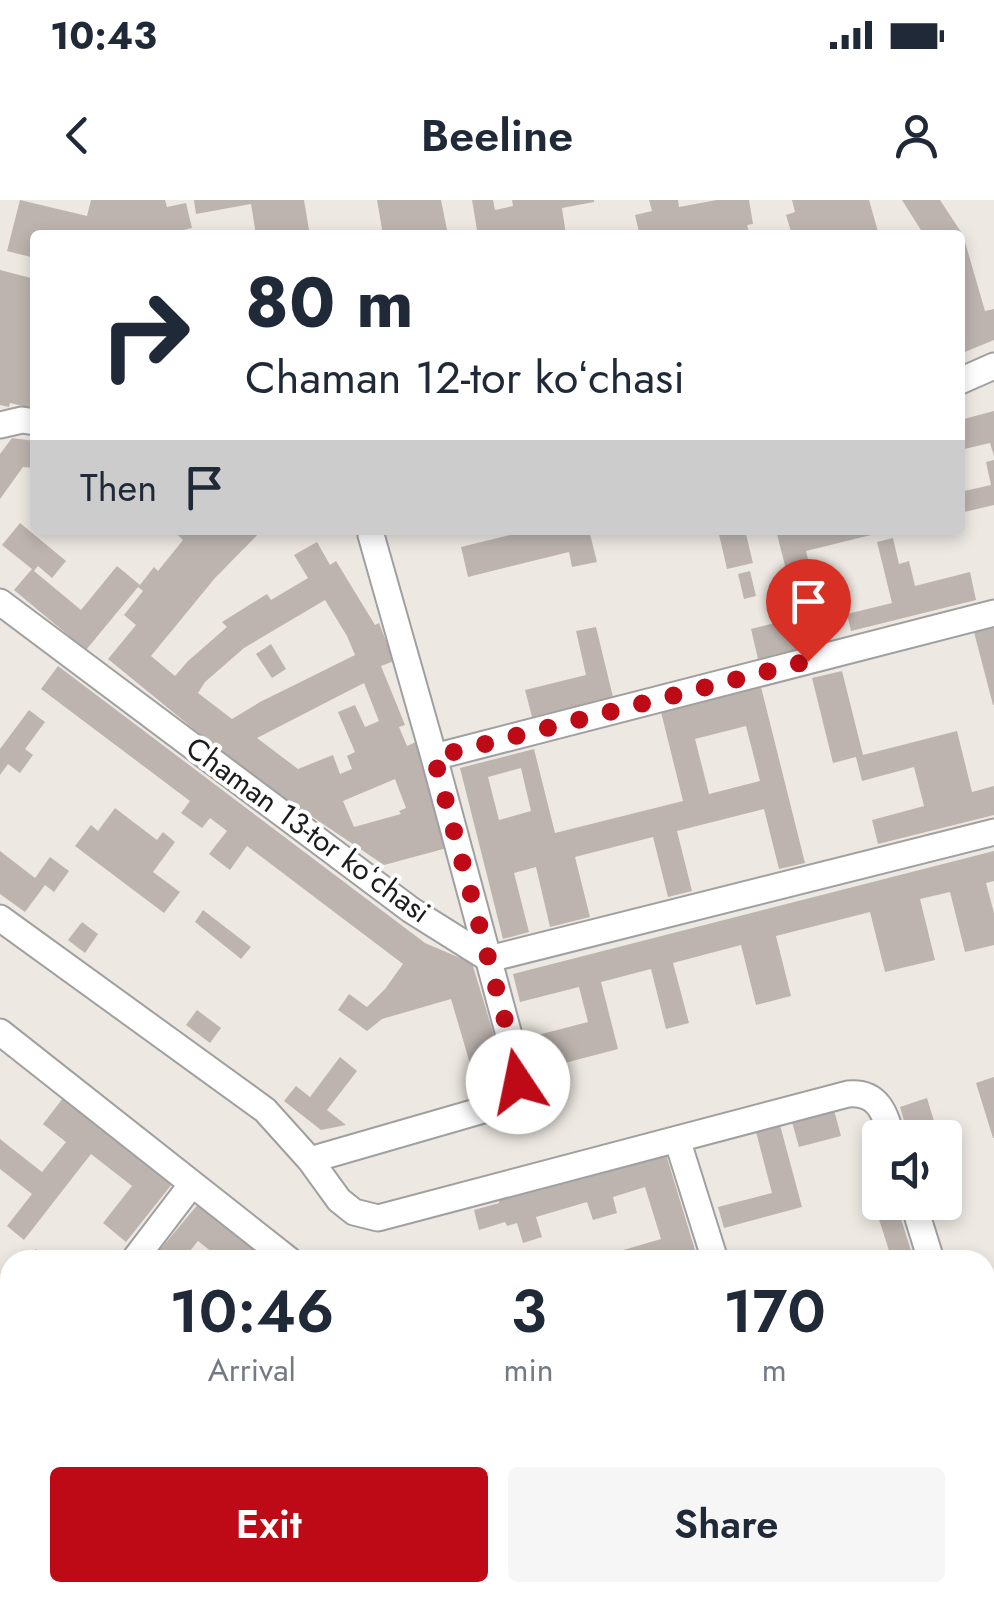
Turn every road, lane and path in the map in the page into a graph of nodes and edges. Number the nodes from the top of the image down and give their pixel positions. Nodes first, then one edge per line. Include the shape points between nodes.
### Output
1 (994, 366) edge
2 (965, 379) edge
3 (30, 421) edge
4 (0, 425) edge
5 (377, 535) edge
6 (0, 602) edge
7 (994, 613) edge
8 (434, 757) junction
9 (994, 832) edge
10 (0, 918) edge
11 (490, 959) junction
12 (0, 1032) edge
13 (886, 1120) edge
14 (677, 1139) junction
15 (310, 1160) junction
16 (192, 1184) junction
17 (919, 1220) edge
18 (142, 1250) edge
19 (276, 1250) edge
20 (712, 1250) edge
21 (928, 1250) edge

1 - 2 street
3 - 4 street
5 - 8 street
6 - 11 street, Chaman 13-tor koʻchasi via 411,910
7 - 8 street
8 - 11 street
9 - 11 street
10 - 15 street via 265,1110
11 - 15 street via 517,1065 513,1095 504,1104
12 - 16 street
13 - 14 street via 880,1104 856,1094
14 - 15 street via 378,1218 339,1200
14 - 20 street
16 - 18 street
16 - 19 street
17 - 21 street

